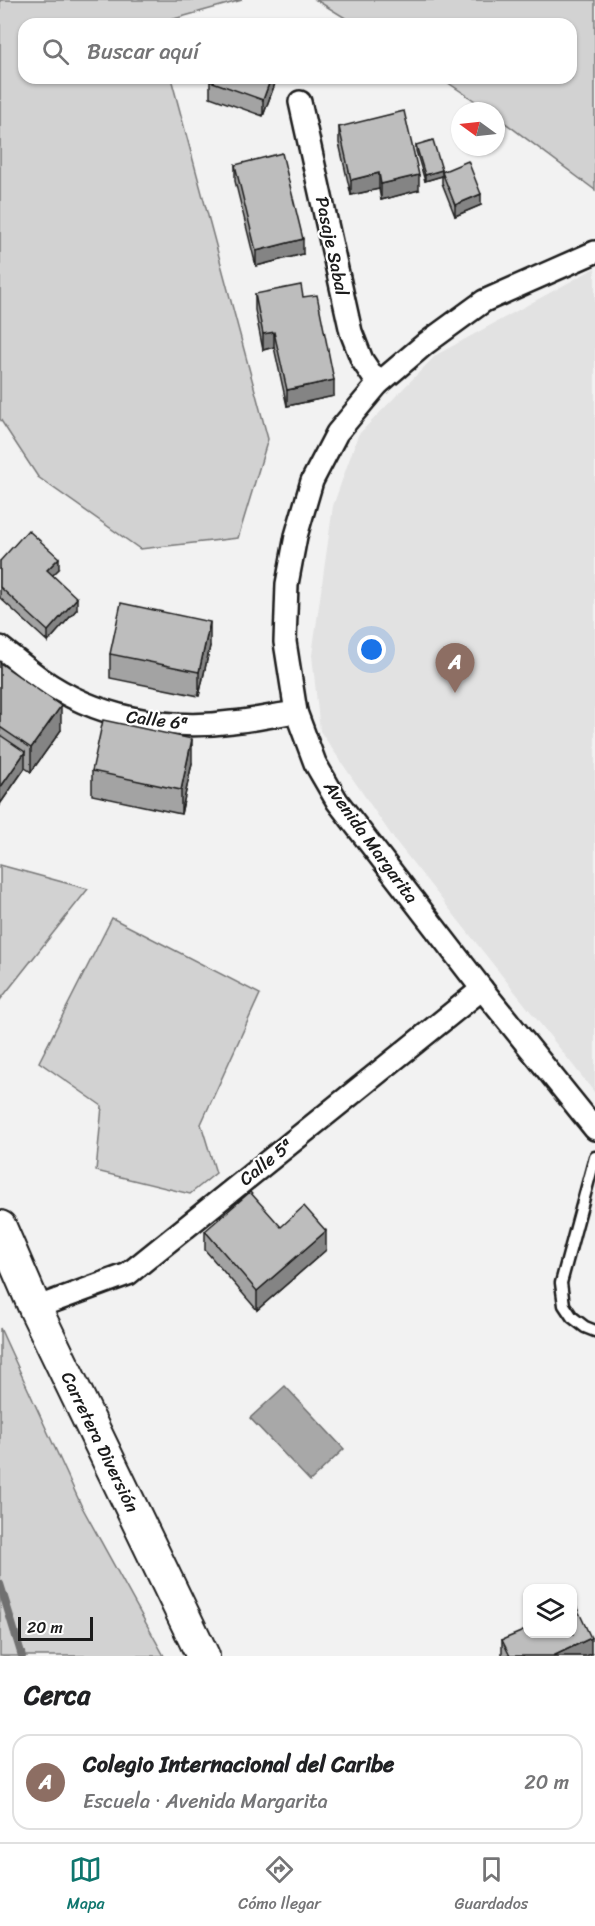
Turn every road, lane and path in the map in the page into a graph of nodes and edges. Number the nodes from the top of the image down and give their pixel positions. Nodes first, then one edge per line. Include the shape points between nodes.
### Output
1 (300, 102) dead end
2 (595, 252) edge
3 (378, 384) junction
4 (0, 647) edge
5 (296, 711) junction
6 (482, 989) junction
7 (595, 1129) edge
8 (595, 1157) edge
9 (0, 1227) edge
10 (35, 1308) junction
11 (595, 1331) edge
12 (203, 1656) edge

1 - 3 street, Pasaje Sabal via 351,333
2 - 3 street, Avenida Margarita via 484,301
3 - 5 street, Avenida Margarita via 336,433 312,481 296,536 287,584 285,642
4 - 5 street, Calle 6ª via 41,679 82,702 133,720 183,725 231,723
5 - 6 street, Avenida Margarita via 315,763 337,801
6 - 7 street, Avenida Margarita
6 - 10 street, Calle 5ª via 128,1274
8 - 11 lane via 561,1283 564,1305 572,1317
9 - 10 main road, Carretera Diversión
10 - 12 main road, Carretera Diversión

